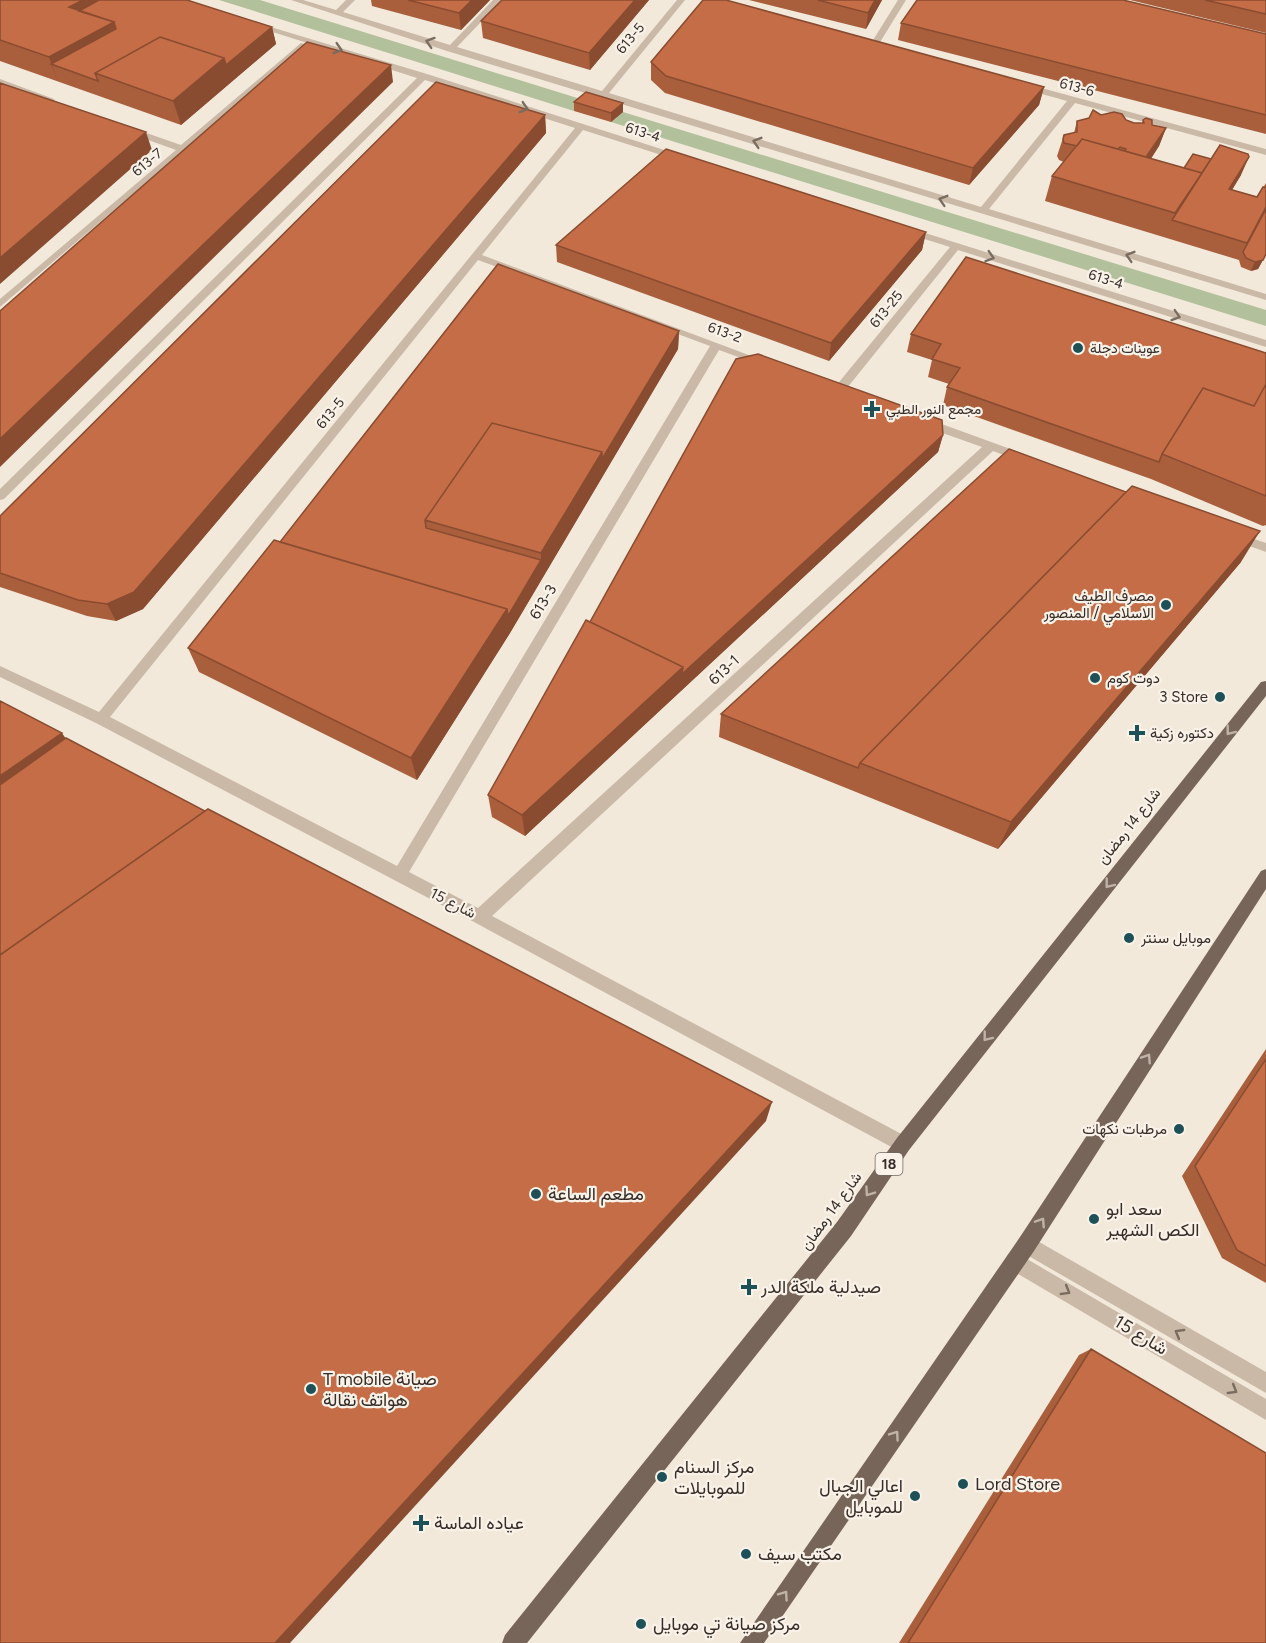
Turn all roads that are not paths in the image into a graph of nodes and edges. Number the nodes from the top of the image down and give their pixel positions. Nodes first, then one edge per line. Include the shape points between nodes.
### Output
1 (295, 0) edge
2 (351, 0) edge
3 (498, 0) edge
4 (681, 0) edge
5 (902, 0) edge
6 (337, 13) junction
7 (246, 20) edge
8 (310, 40) junction
9 (863, 42) edge
10 (874, 45) junction
11 (885, 48) edge
12 (450, 49) junction
13 (424, 76) junction
14 (0, 82) edge
15 (1018, 84) edge
16 (603, 95) junction
17 (1073, 99) junction
18 (64, 106) edge
19 (118, 126) edge
20 (581, 126) junction
21 (183, 149) junction
22 (1266, 152) edge
23 (695, 162) edge
24 (982, 212) junction
25 (899, 228) edge
26 (956, 246) junction
27 (477, 256) junction
28 (1266, 297) edge
29 (0, 304) edge
30 (1266, 344) edge
31 (716, 345) junction
32 (783, 370) edge
33 (839, 390) edge
34 (915, 418) edge
35 (991, 446) junction
36 (1035, 463) edge
37 (0, 496) edge
38 (1222, 532) edge
39 (1266, 548) edge
40 (0, 671) edge
41 (1266, 686) edge
42 (101, 719) junction
43 (399, 876) junction
44 (1266, 876) edge
45 (480, 917) junction
46 (903, 1144) junction
47 (1027, 1244) junction
48 (1015, 1261) junction
49 (1266, 1383) edge
50 (1266, 1410) edge
51 (513, 1643) edge
52 (751, 1643) edge

1 - 6 street, 613-4
2 - 6 street
3 - 12 street
4 - 16 street, 613-5
5 - 10 street
12 -> 6 street, 613-4
7 - 8 street, 613-4
8 -> 13 street, 613-4
8 - 21 street, 613-7
9 - 10 street
10 - 11 street
12 - 16 street, 613-4
13 -> 20 street, 613-4
13 - 37 street
14 - 18 street
15 - 17 street, 613-6
24 -> 16 street, 613-4
17 - 22 street, 613-6
17 - 24 street
19 - 21 street
20 - 23 street, 613-4
20 - 27 street, 613-5
21 - 29 street, 613-7
28 -> 24 street, 613-4
25 - 26 street, 613-4
26 -> 30 street, 613-4
26 - 33 street, 613-25
27 - 31 street, 613-2
27 - 42 street, 613-5
31 - 32 street, 613-2
31 - 43 street, 613-3
34 - 35 street
35 - 36 street
35 - 45 street, 613-1
38 - 39 street
40 - 42 street, شارع 15
41 -> 46 main road, شارع 14 رمضان / 18
42 - 43 street, شارع 15
43 - 45 street, شارع 15
47 -> 44 main road
45 - 46 street, شارع 15
46 -> 51 main road, شارع 14 رمضان / 18 via 844,1229
47 - 48 main road
49 -> 47 street, شارع 15
48 -> 50 street, شارع 15
52 -> 48 main road

